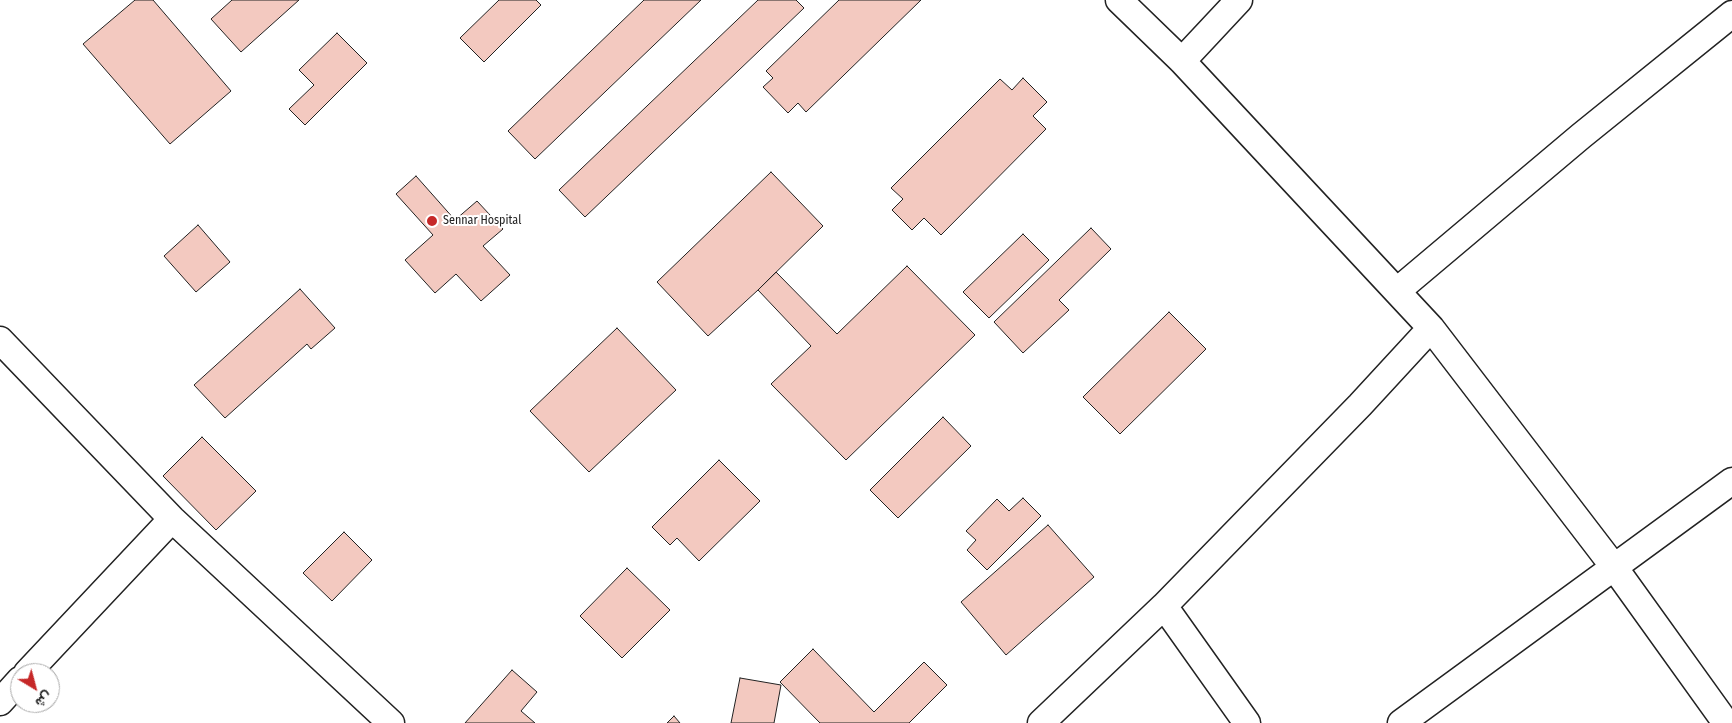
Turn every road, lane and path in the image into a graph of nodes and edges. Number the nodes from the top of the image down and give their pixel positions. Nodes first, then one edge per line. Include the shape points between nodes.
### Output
1 (1119, 0) edge
2 (1239, 0) edge
3 (1732, 14) edge
4 (1182, 61) junction
5 (1397, 291) junction
6 (1431, 328) junction
7 (3, 348) edge
8 (1732, 481) edge
9 (172, 519) junction
10 (1614, 567) junction
11 (1164, 606) junction
12 (36, 663) edge
13 (10, 691) edge
14 (0, 702) edge
15 (391, 723) edge
16 (1040, 723) edge
17 (1248, 723) edge
18 (1402, 723) edge
19 (1726, 723) edge

1 - 4 street
2 - 4 street
3 - 5 street
4 - 5 street
5 - 6 street
6 - 10 street
6 - 11 street
7 - 9 street
8 - 10 street
9 - 12 street
9 - 15 street
10 - 18 street
10 - 19 street
11 - 16 street
11 - 17 street
13 - 14 street

